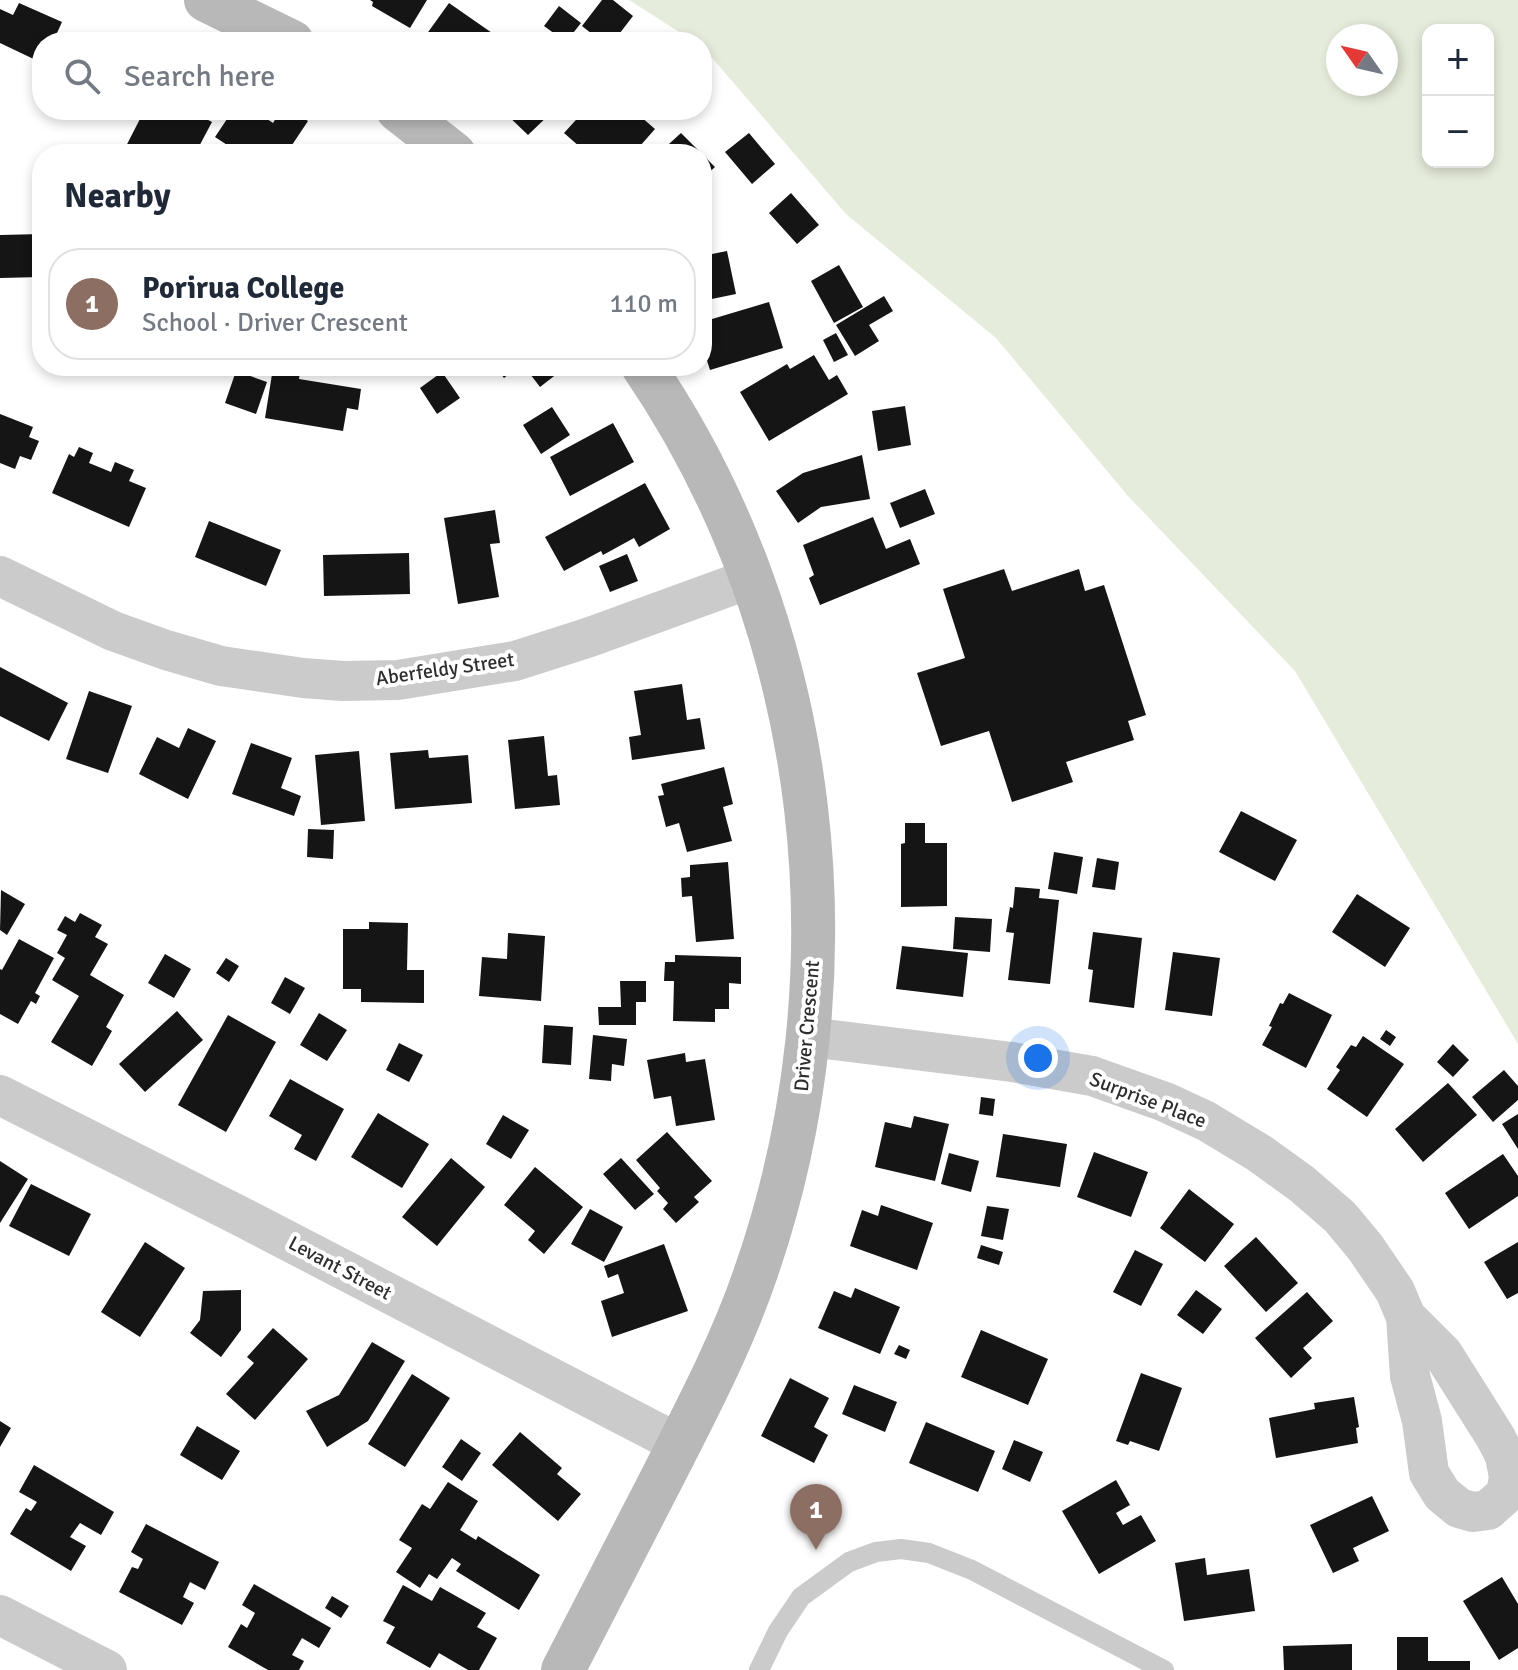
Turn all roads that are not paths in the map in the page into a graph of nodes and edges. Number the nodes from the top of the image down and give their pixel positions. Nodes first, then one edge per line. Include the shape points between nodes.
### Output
1 (206, 0) edge
2 (272, 32) edge
3 (411, 120) edge
4 (441, 144) edge
5 (649, 376) edge
6 (0, 576) edge
7 (752, 578) junction
8 (809, 1037) junction
9 (0, 1095) edge
10 (1406, 1317) dead end
11 (679, 1444) junction
12 (0, 1615) edge
13 (107, 1670) edge
14 (563, 1670) edge
15 (759, 1670) edge
16 (1164, 1670) edge

1 - 2 street
3 - 4 street
5 - 7 street, Driver Crescent via 687,438
6 - 7 street, Aberfeldy Street via 113,631 166,650 221,666 343,681 398,680 515,661
7 - 8 street, Driver Crescent via 802,775 814,914
8 - 10 street, Surprise Place via 1092,1076 1206,1121 1259,1153 1340,1217 1395,1291
8 - 11 street, Driver Crescent via 788,1164 768,1236 735,1329
9 - 11 street, Levant Street
11 - 14 street, Driver Crescent
12 - 13 street
15 - 16 lane via 801,1597 849,1562 901,1549 929,1553 972,1570

